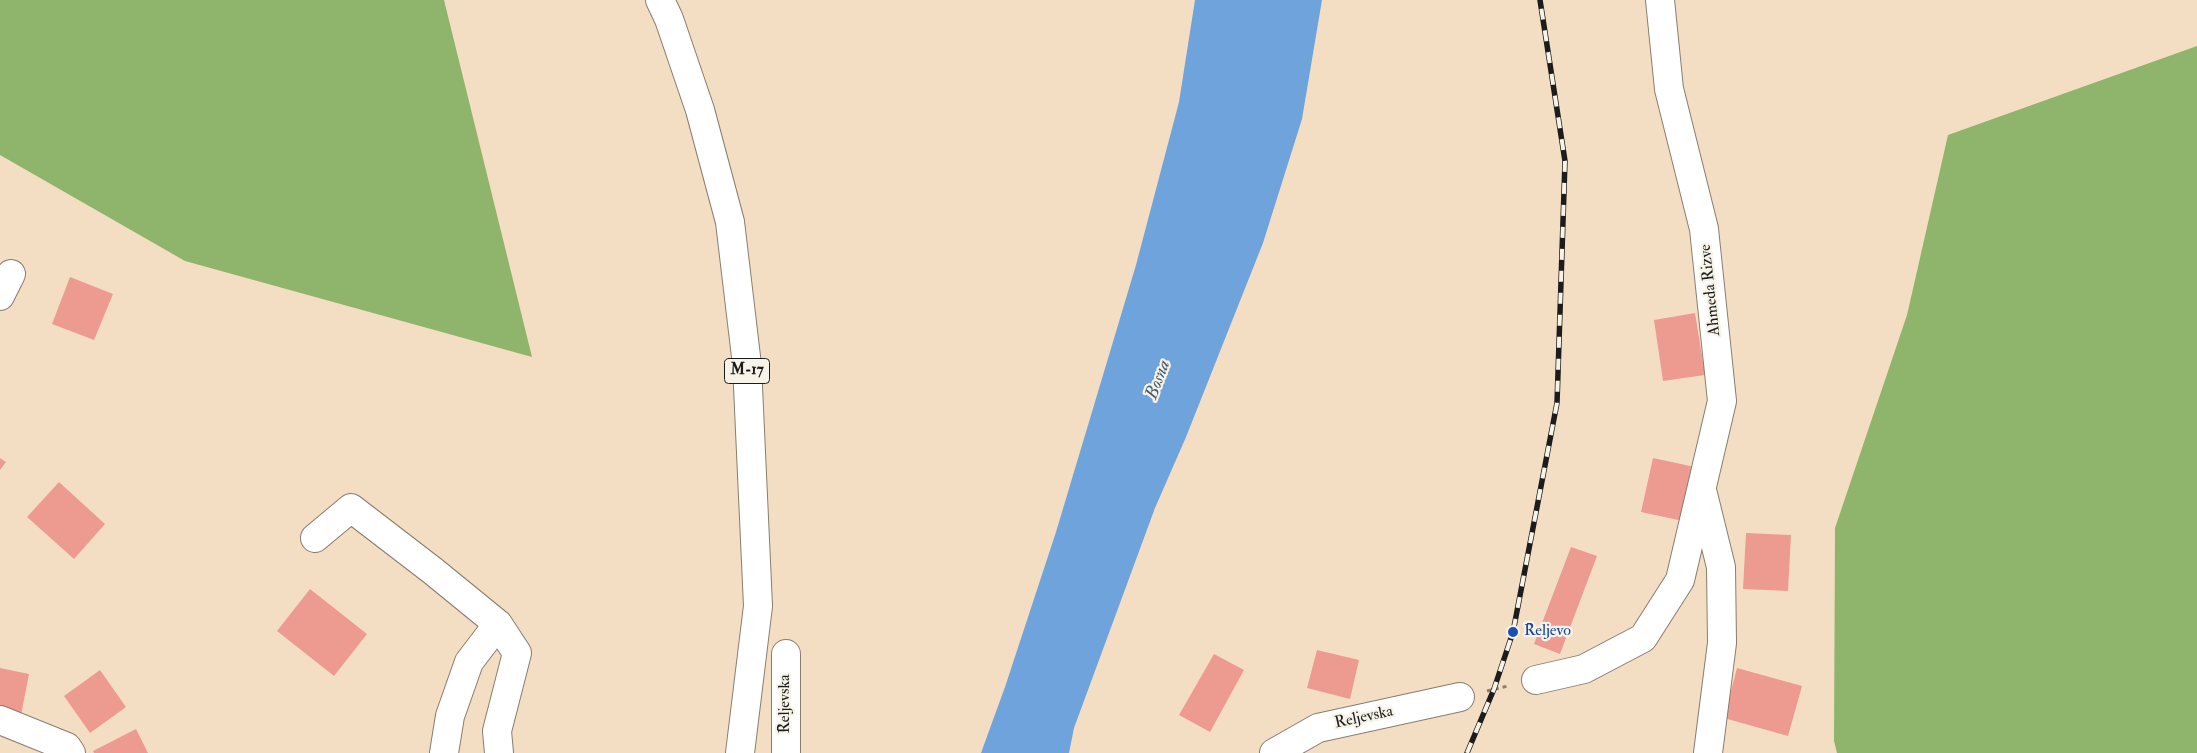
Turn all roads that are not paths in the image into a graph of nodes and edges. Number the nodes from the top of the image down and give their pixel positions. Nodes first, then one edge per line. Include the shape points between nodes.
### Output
1 (660, 0) edge
2 (1660, 0) edge
3 (1702, 488) junction
4 (315, 538) dead end
5 (498, 624) junction
6 (786, 654) dead end
7 (1536, 680) road end
8 (1460, 697) road end
9 (0, 720) edge
10 (71, 753) edge
11 (444, 753) edge
12 (499, 753) edge
13 (740, 753) edge
14 (786, 753) edge
15 (1274, 753) edge
16 (1708, 753) edge

1 - 13 street, M-17 via 670,19 700,110 730,222 747,365 758,606
2 - 3 street, Ahmeda Rizve via 1669,89 1704,229 1722,401
3 - 7 street, Ahmeda Rizve via 1680,580 1643,638 1584,669
3 - 16 street via 1721,567 1722,643
4 - 5 street via 352,508
5 - 11 street via 469,662 450,716
5 - 12 street via 517,653 497,731
6 - 14 street, Reljevska
8 - 15 street, Reljevska via 1318,728
9 - 10 street via 67,747

